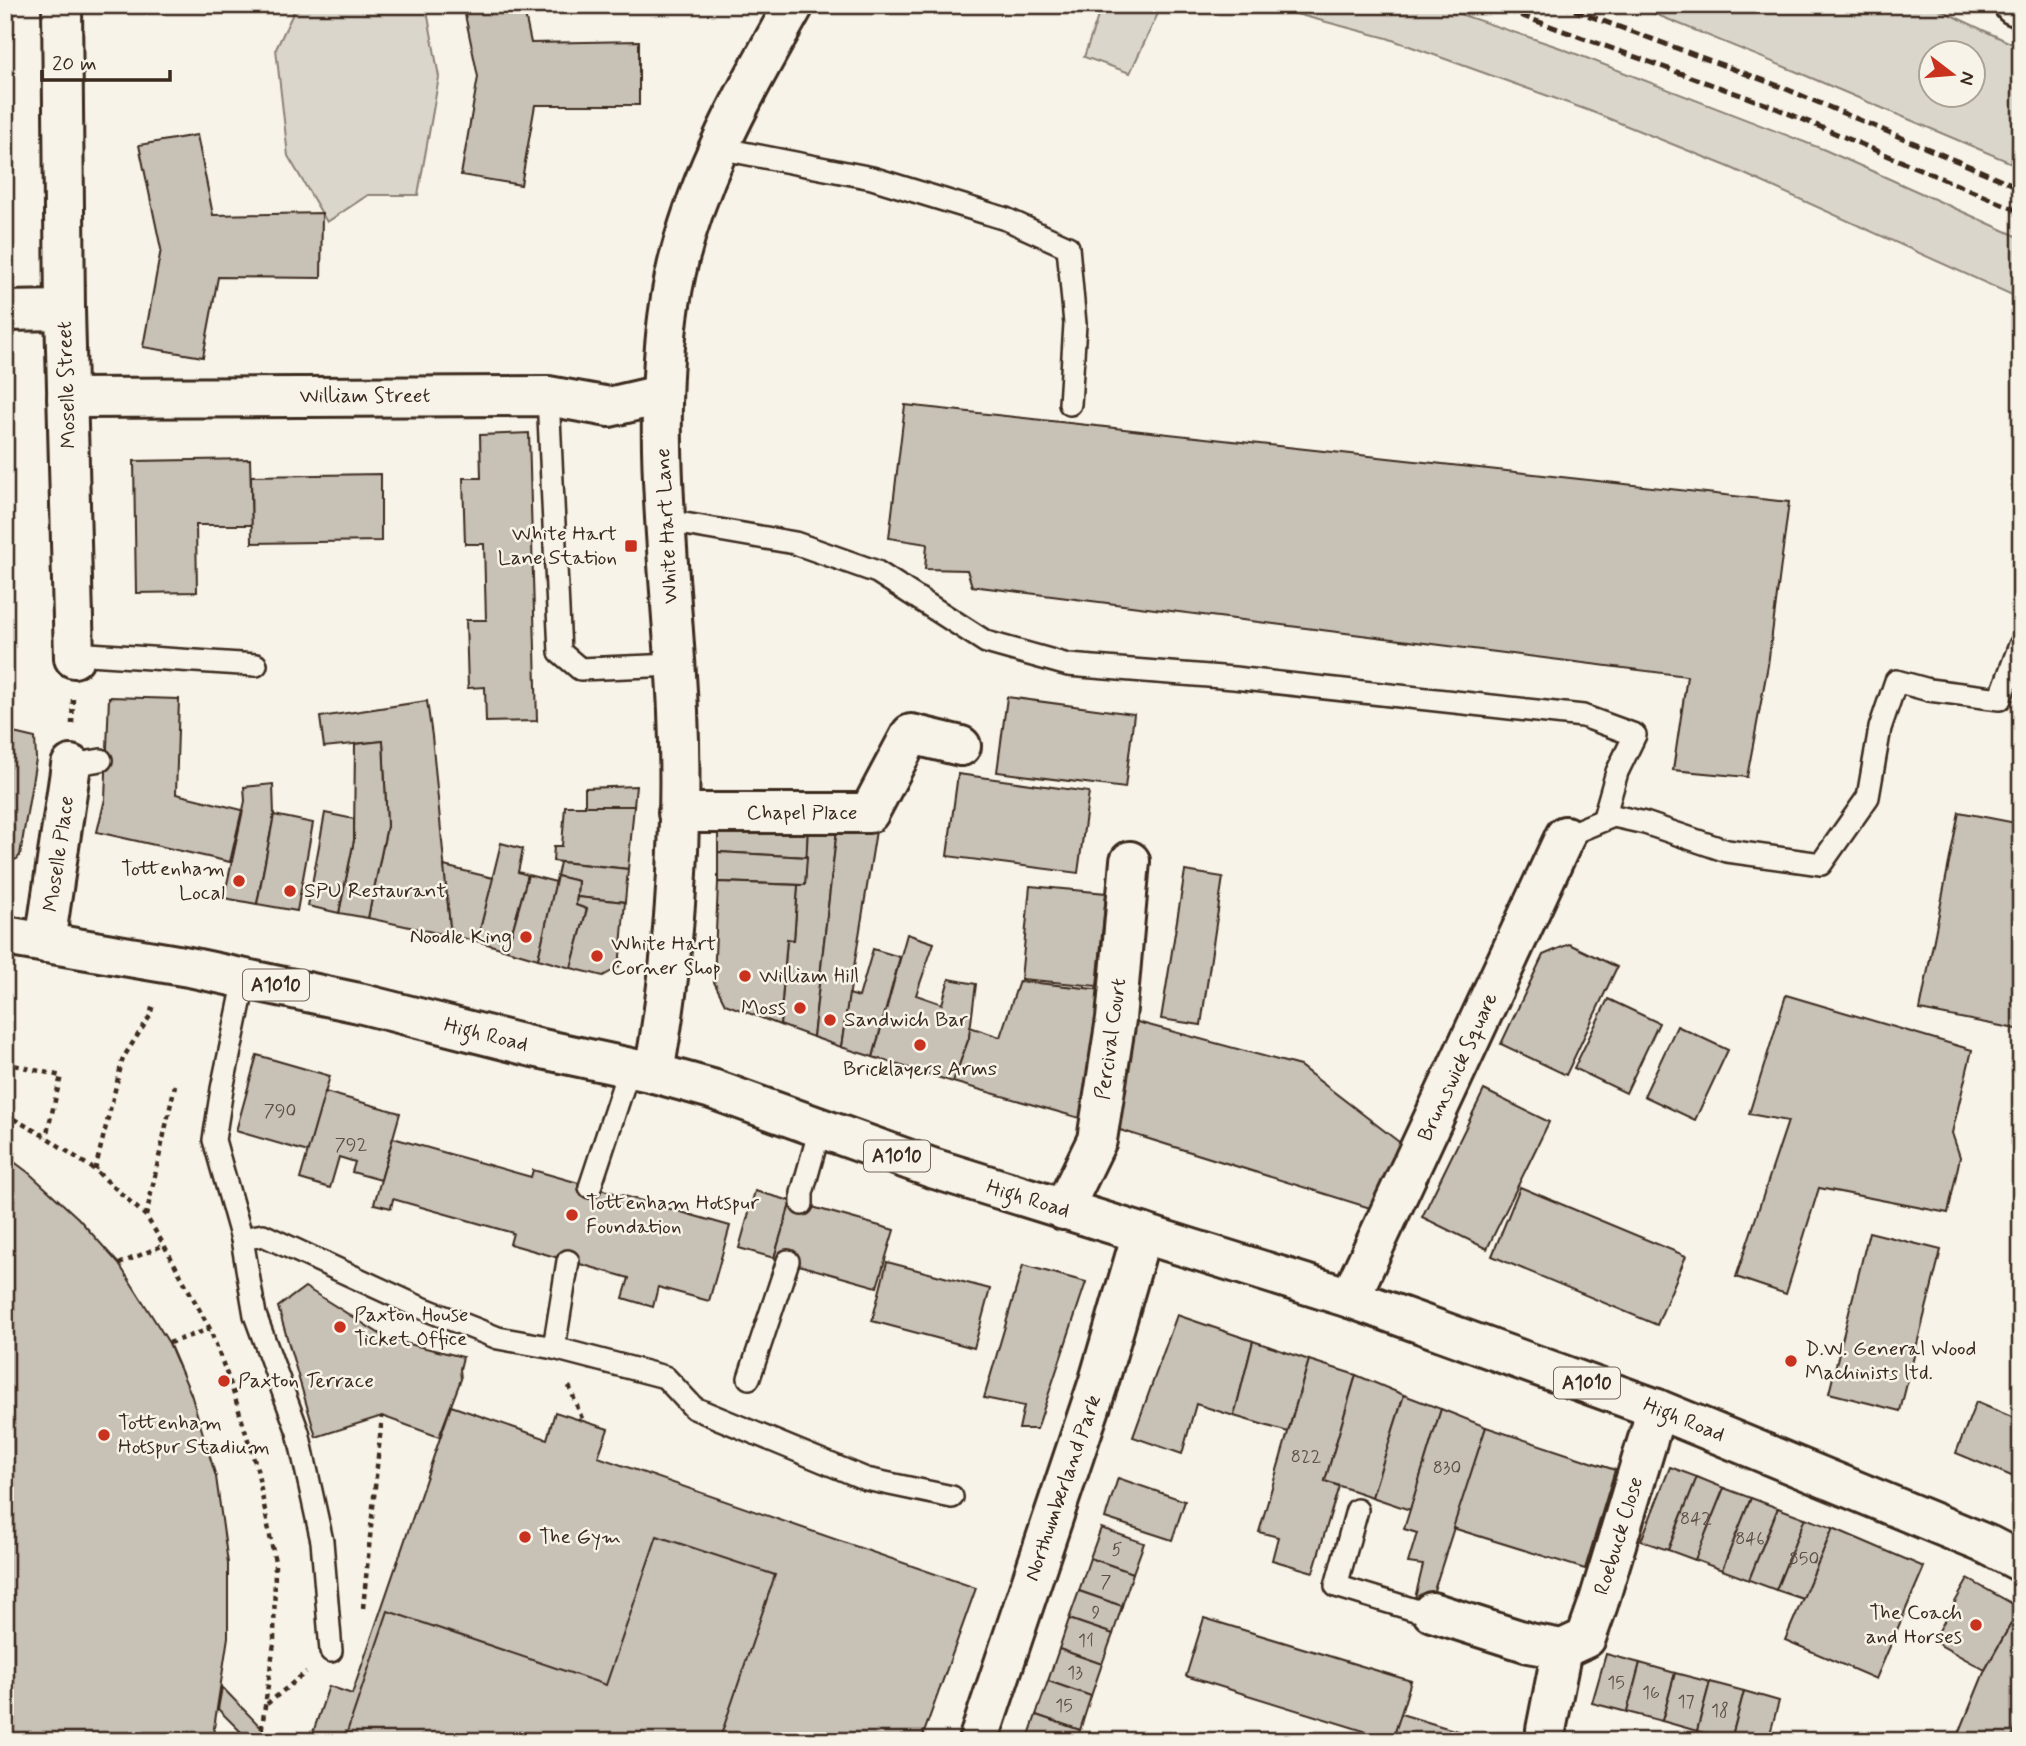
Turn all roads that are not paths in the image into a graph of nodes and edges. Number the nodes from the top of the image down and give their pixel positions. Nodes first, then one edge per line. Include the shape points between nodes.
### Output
1 (62, 5) edge
2 (794, 5) edge
3 (2014, 5) edge
4 (2021, 8) edge
5 (718, 148) junction
6 (65, 310) junction
7 (5, 311) edge
8 (661, 395) junction
9 (548, 396) junction
10 (67, 397) junction
11 (1070, 404) dead end
12 (667, 521) junction
13 (2020, 645) edge
14 (74, 656) joint
15 (257, 665) dead end
16 (674, 665) junction
17 (961, 746) dead end
18 (86, 763) road end
19 (678, 813) junction
20 (1614, 816) junction
21 (1566, 836) joint
22 (1130, 861) dead end
23 (5, 936) edge
24 (45, 943) junction
25 (245, 979) junction
26 (642, 1071) junction
27 (820, 1129) junction
28 (590, 1187) dead end
29 (802, 1203) dead end
30 (1063, 1210) junction
31 (1142, 1233) junction
32 (242, 1239) junction
33 (568, 1261) dead end
34 (788, 1261) dead end
35 (1350, 1297) junction
36 (554, 1348) junction
37 (749, 1378) dead end
38 (1657, 1409) junction
39 (952, 1497) dead end
40 (1357, 1510) dead end
41 (2021, 1562) edge
42 (1432, 1612) joint
43 (1562, 1649) junction
44 (331, 1651) dead end
45 (1546, 1730) dead end
46 (978, 1741) edge

1 - 6 street, Moselle Street
2 - 5 street, White Hart Lane
3 - 4 street
5 - 8 street, White Hart Lane via 681,253 670,303
5 - 11 lane via 872,178 1006,219 1068,247 1075,324
6 - 7 street
6 - 10 street, Moselle Street
8 - 9 street, William Street via 609,407
8 - 12 street, White Hart Lane
9 - 10 street, William Street
9 - 16 lane via 560,652 580,669
10 - 14 street, Moselle Street
12 - 16 street, White Hart Lane
12 - 20 lane via 795,543 877,572 986,642 1068,665 1583,716 1635,735 1617,772 1605,814
13 - 20 lane via 2000,699 1896,681 1880,728 1868,797 1821,864 1727,850
14 - 15 lane
16 - 19 street, White Hart Lane
17 - 19 street, Chapel Place via 911,734 869,813
18 - 24 street, Moselle Place
19 - 26 street, White Hart Lane via 672,956
20 - 21 lane
21 - 35 street, Brunswick Square
22 - 30 street, Percival Court via 1116,1019 1097,1140
23 - 24 street, High Road / A1010
24 - 25 street, High Road / A1010
25 - 26 street, High Road / A1010
25 - 32 lane via 214,1140
26 - 27 street, High Road / A1010 via 712,1089
26 - 28 lane
27 - 29 lane
27 - 30 street, High Road / A1010
30 - 31 street, High Road / A1010
31 - 35 street, High Road / A1010
31 - 46 street, Northumberland Park via 1098,1384
32 - 36 lane via 263,1235 498,1338
32 - 44 lane via 255,1315 298,1432 322,1541
33 - 36 lane
34 - 37 lane
35 - 38 street, High Road / A1010
36 - 39 lane via 665,1377 694,1408 866,1479
38 - 41 street, High Road / A1010
38 - 43 street, Roebuck Close via 1586,1638
40 - 42 lane via 1336,1586
42 - 43 street
43 - 45 street

